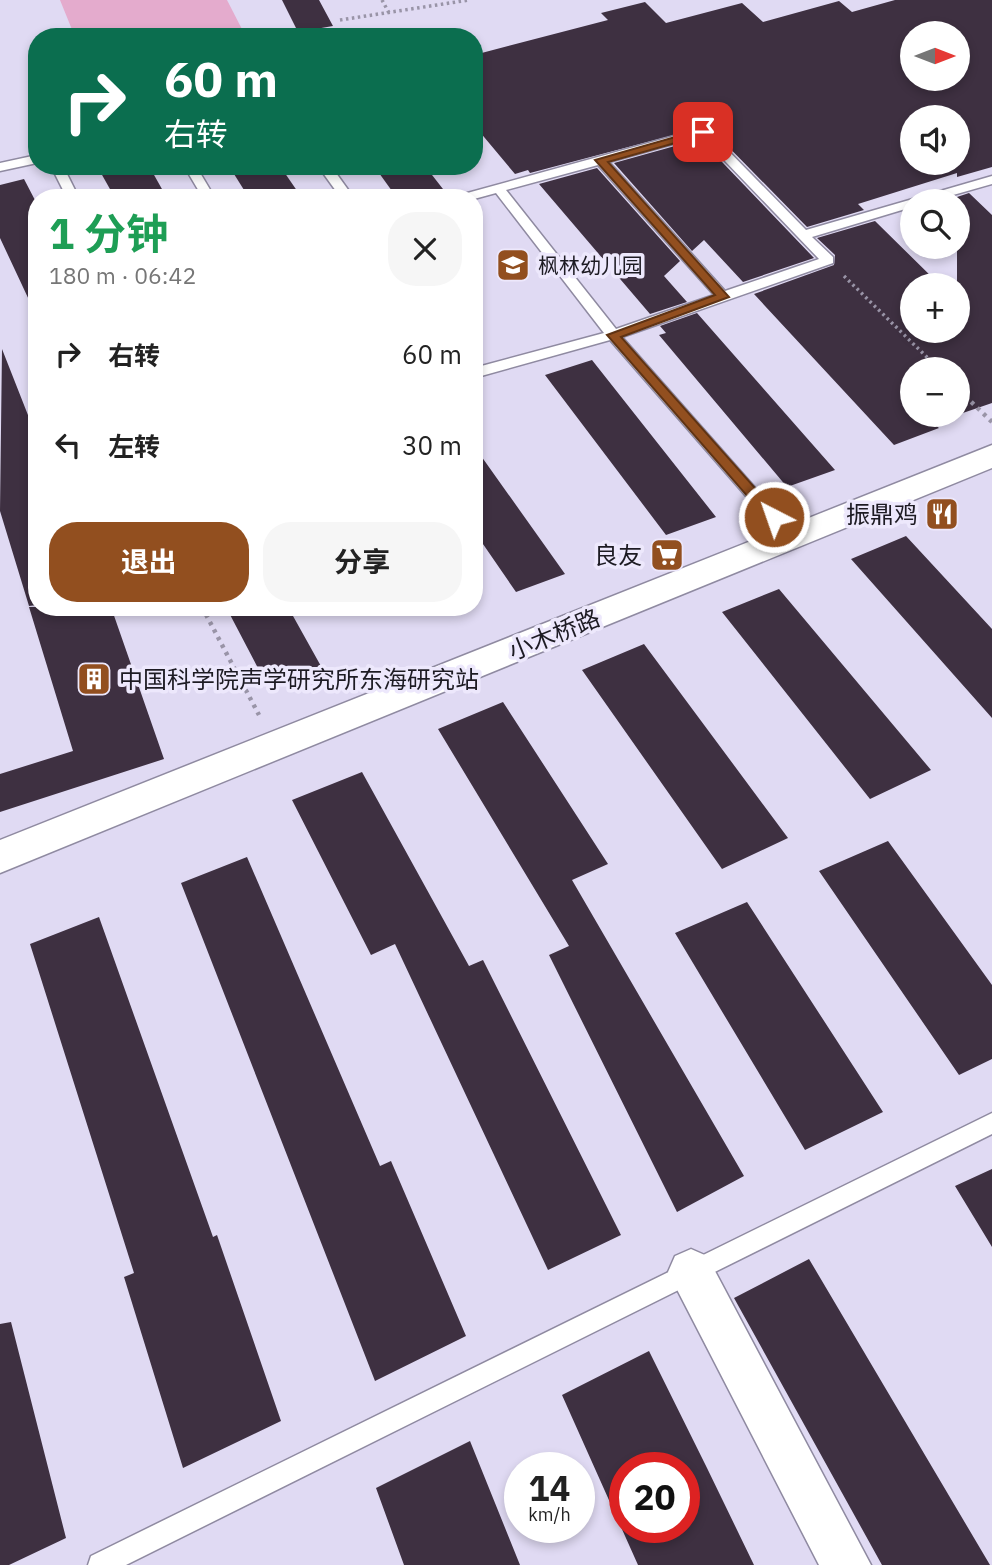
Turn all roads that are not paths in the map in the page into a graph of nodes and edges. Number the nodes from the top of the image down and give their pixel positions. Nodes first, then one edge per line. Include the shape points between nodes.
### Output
1 (601, 160) junction
2 (28, 161) edge
3 (0, 167) edge
4 (992, 180) edge
5 (498, 188) junction
6 (961, 189) edge
7 (483, 192) edge
8 (900, 207) edge
9 (803, 235) junction
10 (723, 297) junction
11 (613, 335) junction
12 (483, 371) edge
13 (992, 456) edge
14 (791, 538) junction
15 (0, 858) edge
16 (992, 1123) edge
17 (691, 1272) junction
18 (100, 1565) edge
19 (846, 1565) edge

1 - 5 lane
1 - 9 lane via 703,132
1 - 10 lane
2 - 3 lane
4 - 6 lane
5 - 7 lane
5 - 11 lane
8 - 9 lane
9 - 10 lane via 828,260
10 - 11 lane
11 - 12 lane
11 - 14 lane
13 - 14 street, 小木桥路
14 - 15 street, 小木桥路
16 - 17 lane
17 - 18 lane
17 - 19 street

